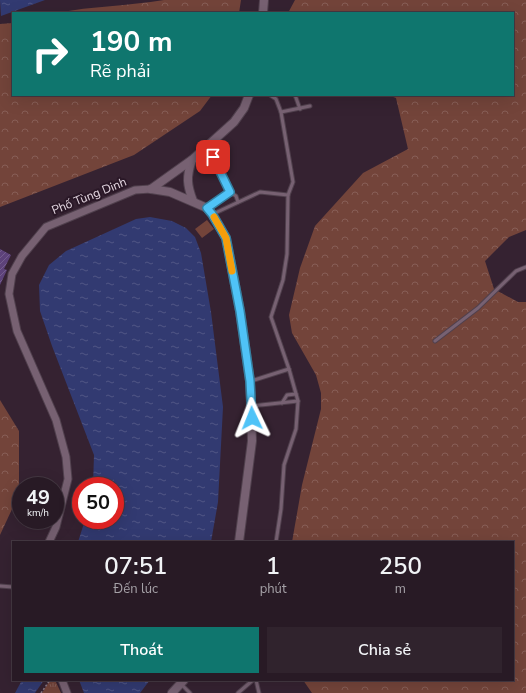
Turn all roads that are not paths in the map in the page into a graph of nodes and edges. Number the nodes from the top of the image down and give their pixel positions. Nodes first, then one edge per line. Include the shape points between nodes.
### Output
1 (264, 0) edge
2 (263, 12) edge
3 (249, 96) edge
4 (272, 96) edge
5 (295, 96) edge
6 (310, 106) dead end
7 (300, 109) junction
8 (281, 112) junction
9 (207, 146) junction
10 (192, 159) junction
11 (151, 189) junction
12 (230, 192) junction
13 (288, 194) junction
14 (193, 201) junction
15 (238, 202) junction
16 (210, 211) junction
17 (526, 266) edge
18 (435, 341) dead end
19 (289, 369) junction
20 (250, 381) junction
21 (296, 394) junction
22 (298, 401) junction
23 (282, 403) junction
24 (251, 406) junction
25 (49, 541) edge
26 (239, 541) edge
27 (276, 541) edge
28 (0, 586) edge
29 (12, 587) edge
30 (62, 681) edge
31 (252, 681) edge
32 (256, 681) edge
33 (182, 682) edge
34 (67, 693) edge
35 (172, 693) edge
36 (190, 693) edge
37 (238, 693) edge
38 (259, 693) edge

1 - 2 main road
3 - 9 main road via 234,122
4 - 8 lane via 276,99
5 - 7 lane
6 - 7 lane
7 - 8 lane
8 - 13 lane via 293,182
9 - 10 main road
9 - 12 lane
10 - 11 main road
10 - 14 main road via 188,188
11 - 14 main road, Phố Tùng Dinh via 170,192
11 - 25 street, Phố Tùng Dinh via 135,190 46,227 22,256 12,274 9,294 17,331 56,420 66,457 68,480 56,527
12 - 15 lane via 236,196
12 - 16 lane
13 - 15 lane via 260,192
13 - 19 lane via 287,254 283,280 271,317
14 - 16 main road, Phố Tùng Dinh
15 - 16 lane
16 - 20 main road via 226,238
17 - 18 lane via 516,271 478,308
19 - 20 lane
19 - 21 lane
20 - 24 main road
21 - 22 lane
21 - 23 lane via 287,395
22 - 23 lane
22 - 27 lane via 296,429 284,465
23 - 24 lane
24 - 26 main road via 252,441
28 - 29 lane
30 - 34 street
31 - 37 lane
32 - 38 lane
33 - 35 main road
33 - 36 lane

